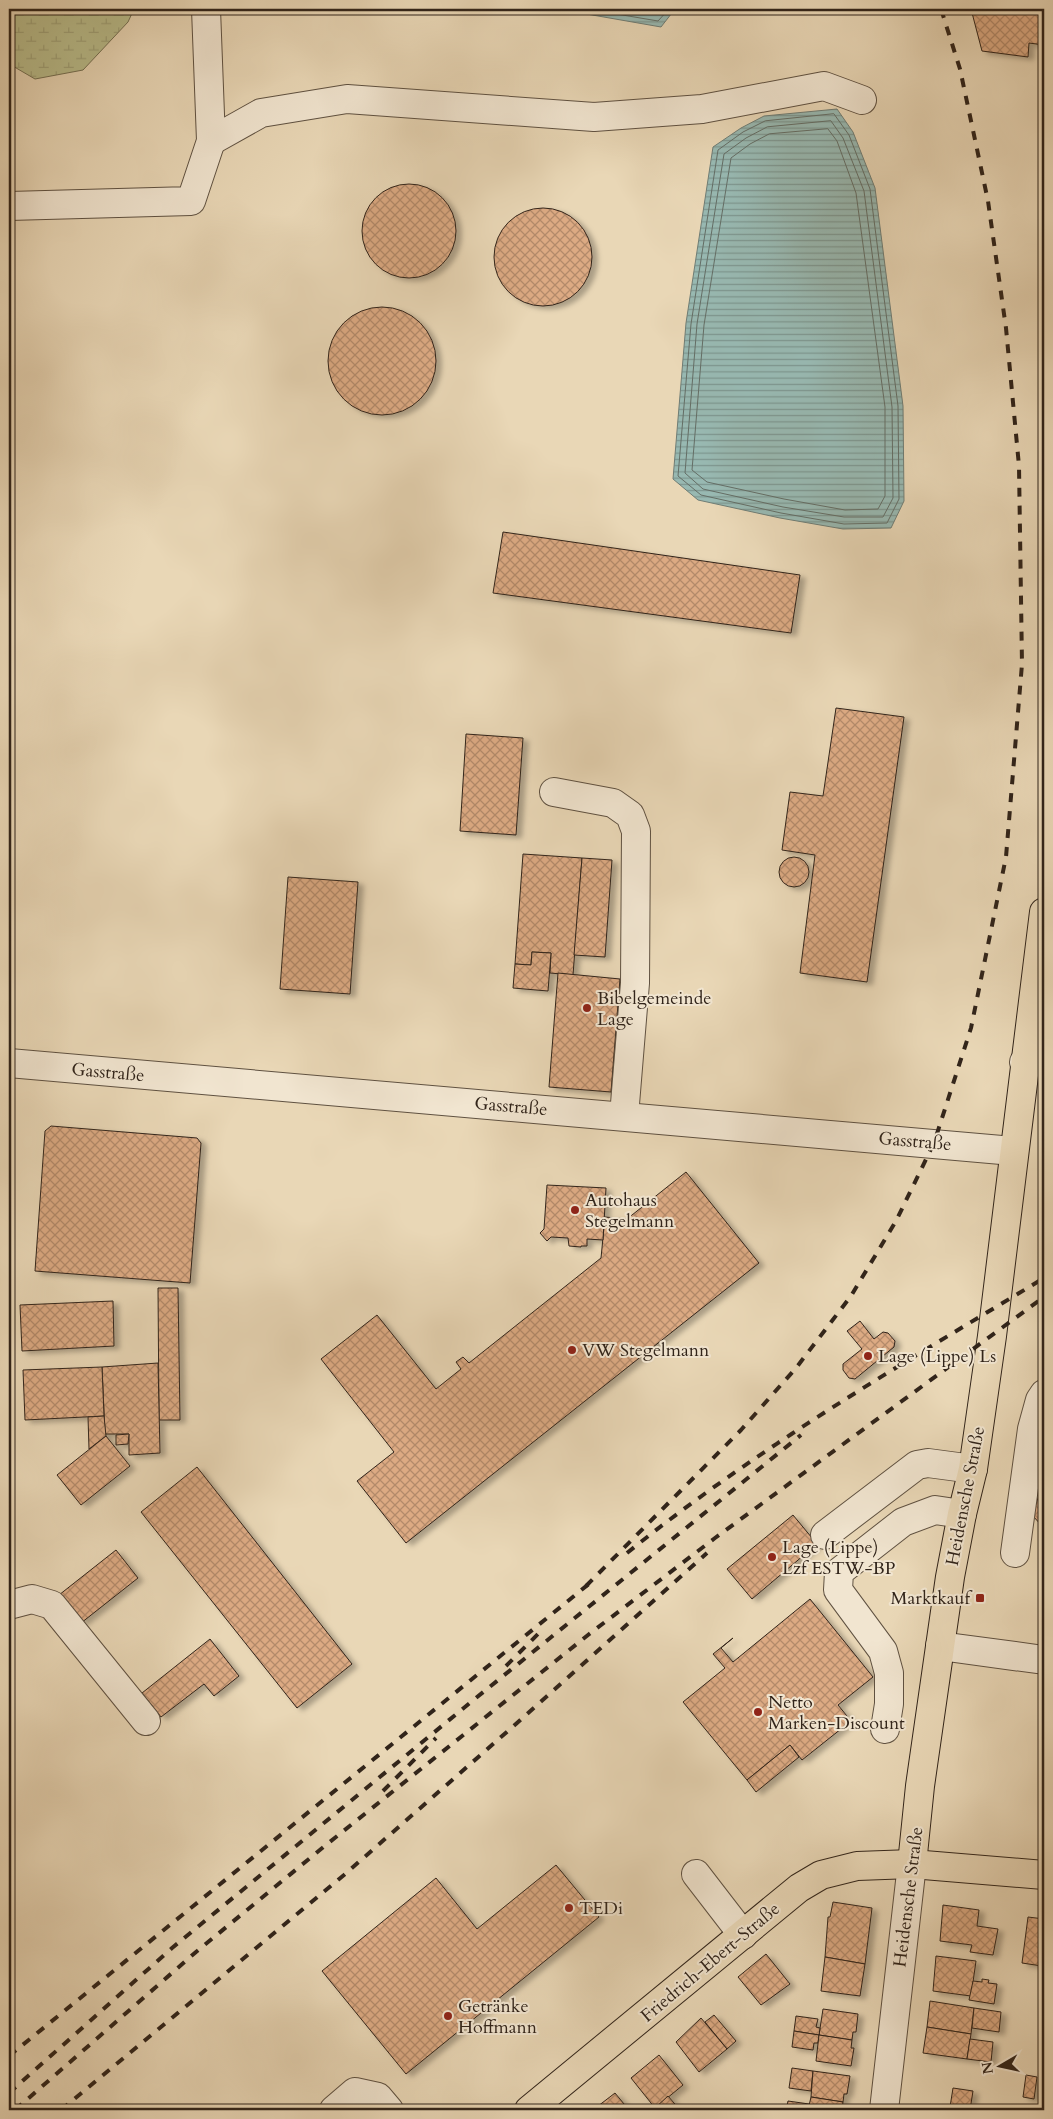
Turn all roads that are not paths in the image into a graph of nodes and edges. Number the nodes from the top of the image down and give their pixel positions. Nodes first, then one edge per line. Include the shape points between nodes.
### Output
1 (206, 9) edge
2 (862, 100) dead end
3 (211, 141) junction
4 (9, 206) edge
5 (554, 792) dead end
6 (1044, 912) edge
7 (1034, 1059) edge
8 (9, 1063) edge
9 (624, 1116) junction
10 (1014, 1151) junction
11 (1044, 1394) edge
12 (972, 1469) junction
13 (962, 1514) junction
14 (825, 1535) dead end
15 (1015, 1553) dead end
16 (9, 1605) edge
17 (940, 1646) junction
18 (1044, 1660) edge
19 (146, 1721) dead end
20 (885, 1729) dead end
21 (912, 1864) junction
22 (696, 1874) dead end
23 (1044, 1875) edge
24 (743, 1935) junction
25 (334, 2110) edge
26 (389, 2110) edge
27 (529, 2110) edge
28 (884, 2110) edge

1 - 3 street
2 - 3 street via 824,86 702,109 594,117 347,100 261,113
3 - 4 street via 191,201
5 - 9 street via 613,803 630,816 636,832 635,983
6 - 7 main road, Heidensche Straße
7 - 10 main road, Heidensche Straße
8 - 9 street, Gasstraße
9 - 10 street, Gasstraße
10 - 12 main road, Heidensche Straße
11 - 15 street via 1032,1429
12 - 13 main road, Heidensche Straße
12 - 14 street via 928,1462 917,1465
13 - 17 main road, Heidensche Straße
13 - 20 street via 935,1510 903,1522 839,1572 838,1590 883,1651 889,1673
16 - 19 street via 32,1599 52,1605
17 - 18 street
17 - 21 main road, Heidensche Straße
21 - 23 main road, Friedrich-Ebert-Straße
21 - 24 main road, Friedrich-Ebert-Straße via 857,1866 821,1875
21 - 28 street, Heidensche Straße
22 - 24 street
24 - 27 main road, Friedrich-Ebert-Straße
25 - 26 street via 355,2092 378,2097

